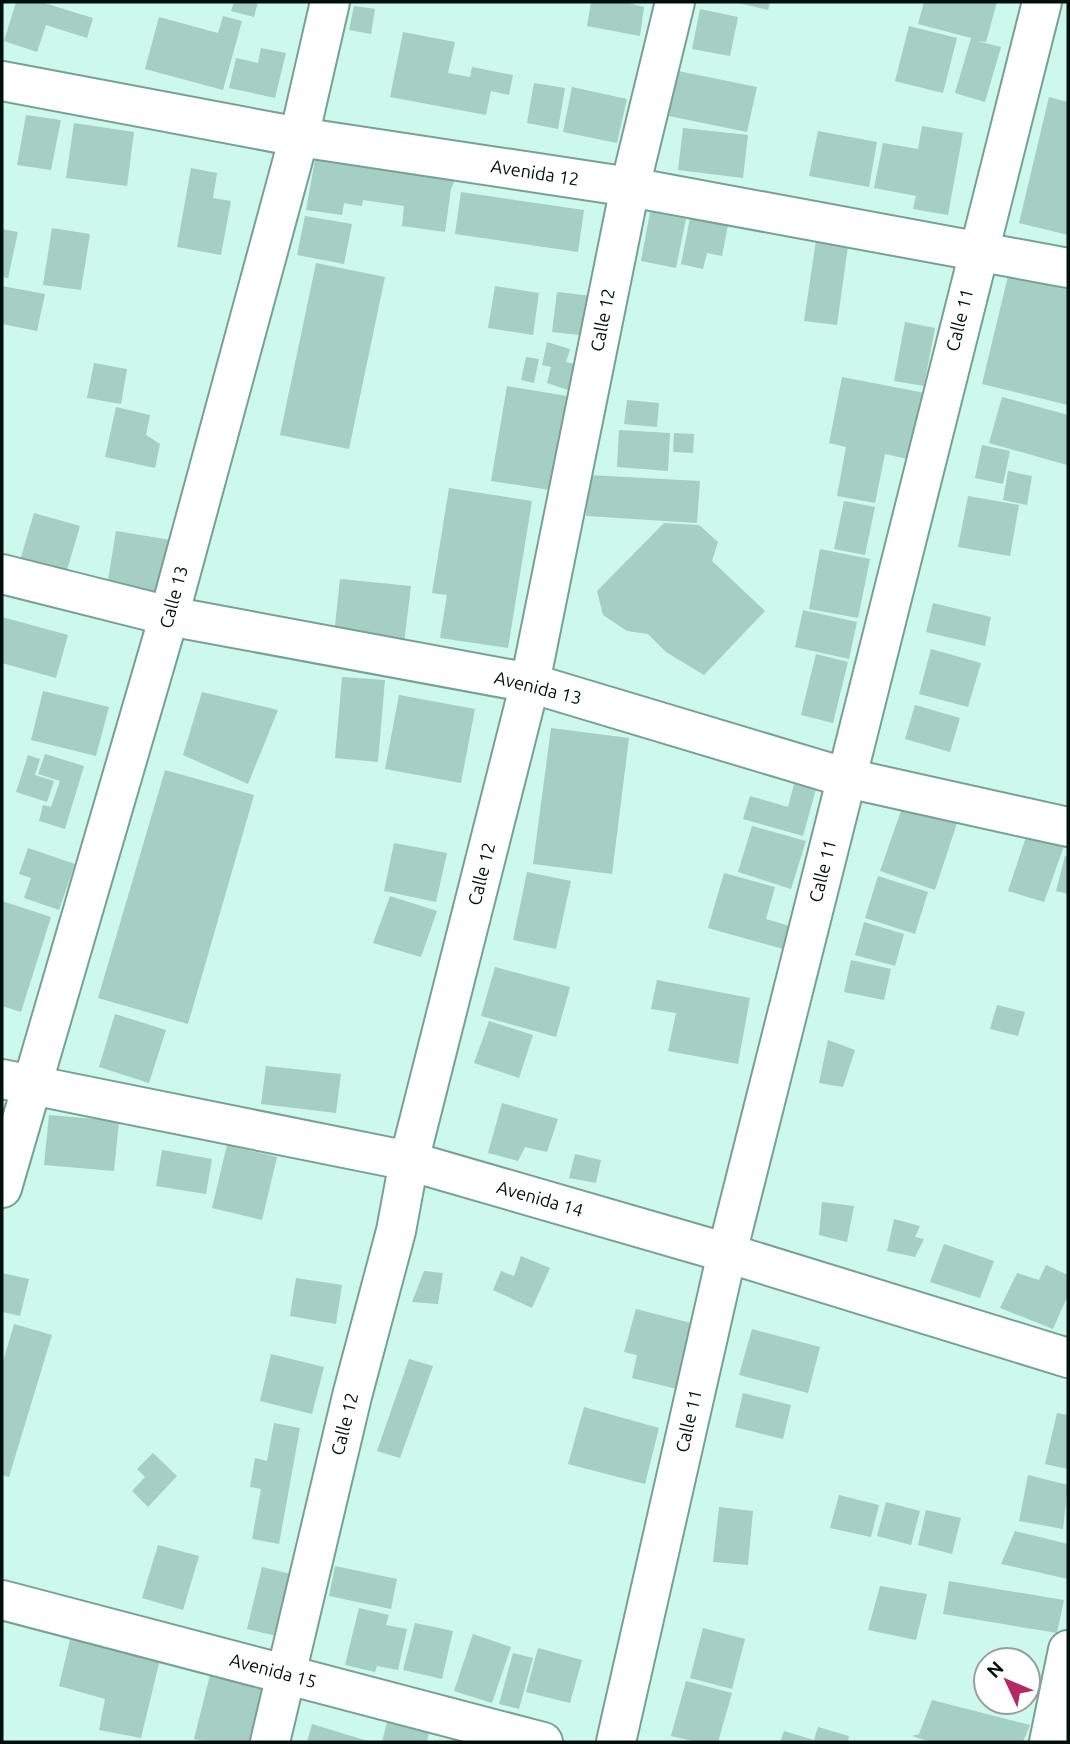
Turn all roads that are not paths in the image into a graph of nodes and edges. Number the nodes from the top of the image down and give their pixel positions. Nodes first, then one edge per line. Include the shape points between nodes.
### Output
1 (330, 2) edge
2 (675, 2) edge
3 (1042, 2) edge
4 (2, 80) edge
5 (299, 136) junction
6 (630, 187) junction
7 (977, 250) junction
8 (1068, 268) edge
9 (2, 574) edge
10 (169, 616) junction
11 (530, 683) junction
12 (847, 778) junction
13 (1068, 827) edge
14 (16, 1082) edge
15 (409, 1161) junction
16 (2, 1188) edge
17 (727, 1253) junction
18 (1068, 1358) edge
19 (2, 1600) edge
20 (1068, 1650) edge
21 (286, 1675) junction
22 (270, 1742) edge
23 (543, 1742) edge
24 (616, 1742) edge
25 (1049, 1742) edge

1 - 5 street, Calle 13
2 - 6 street, Calle 12
3 - 7 street, Calle 11
4 - 5 street, Avenida 12
5 - 6 street, Avenida 12
5 - 10 street, Calle 13
6 - 7 street, Avenida 12
6 - 11 street, Calle 12
7 - 8 street, Avenida 12
7 - 12 street, Calle 11
9 - 10 street, Avenida 13
10 - 11 street, Avenida 13
10 - 14 street, Calle 13
11 - 12 street, Avenida 13
11 - 15 street, Calle 12
12 - 13 street, Avenida 13
12 - 17 street, Calle 11
14 - 15 street, Avenida 14
14 - 16 street, Calle 13
15 - 17 street, Avenida 14
15 - 21 street, Calle 12 via 396,1231
17 - 18 street, Avenida 14
17 - 24 street, Calle 11
19 - 21 street, Avenida 15
20 - 25 street
21 - 22 street, Calle 12
21 - 23 street, Avenida 15

